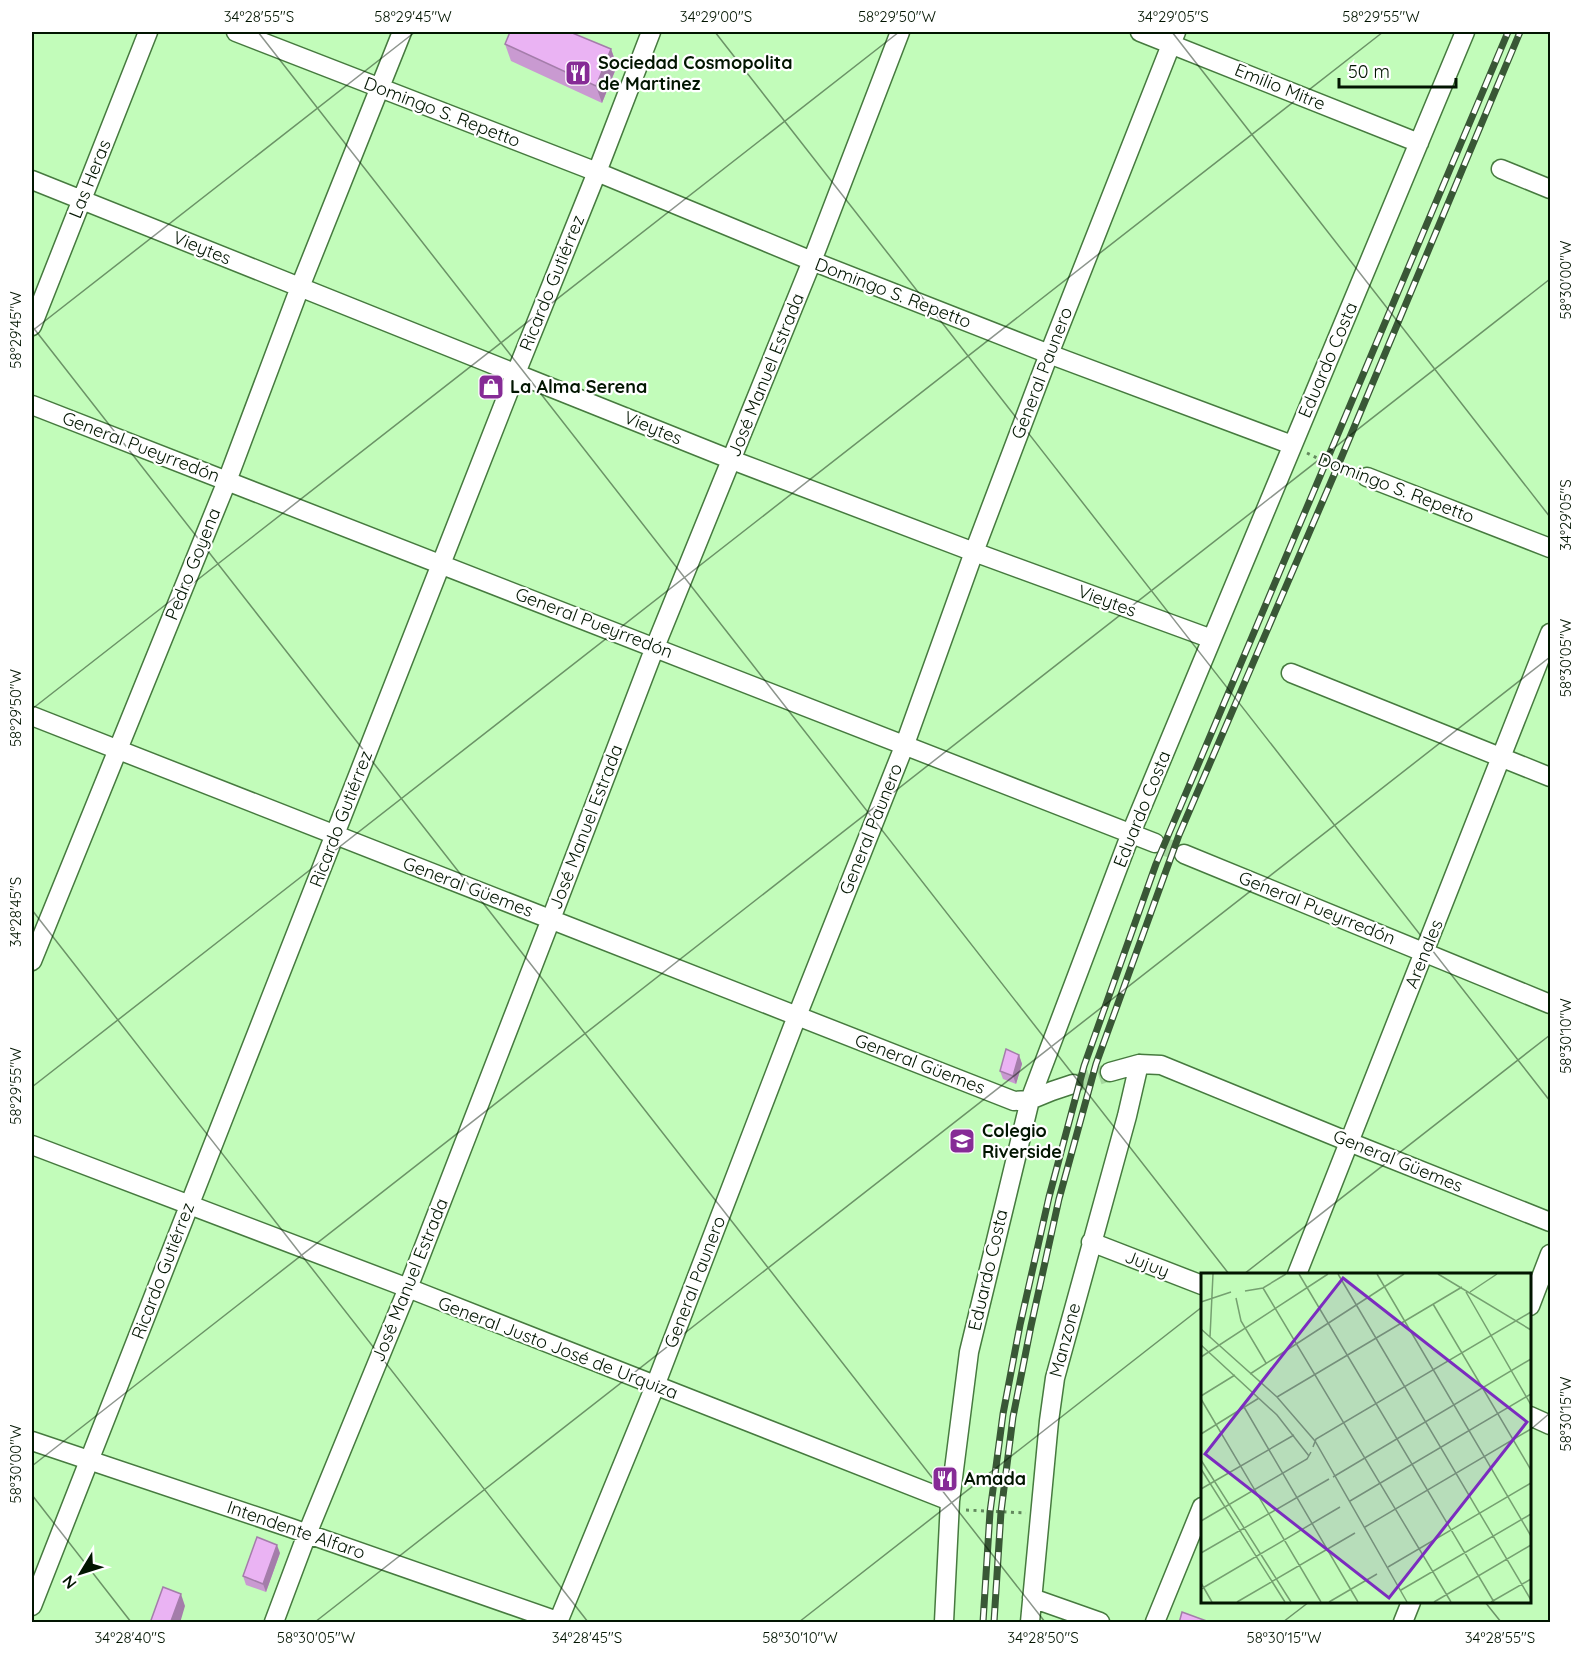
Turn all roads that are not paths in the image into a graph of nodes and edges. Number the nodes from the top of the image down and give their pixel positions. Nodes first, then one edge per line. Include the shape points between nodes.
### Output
1 (148, 32) edge
2 (236, 32) edge
3 (402, 32) edge
4 (651, 32) edge
5 (900, 32) edge
6 (1140, 32) edge
7 (1465, 32) edge
8 (1174, 38) edge
9 (381, 88) junction
10 (1419, 143) junction
11 (1501, 169) dead end
12 (597, 172) junction
13 (32, 180) edge
14 (1551, 189) edge
15 (82, 200) junction
16 (812, 261) junction
17 (300, 287) junction
18 (32, 327) edge
19 (1049, 354) junction
20 (516, 373) junction
21 (32, 405) edge
22 (1292, 445) junction
23 (732, 460) junction
24 (1367, 477) road end
25 (227, 481) junction
26 (1551, 548) edge
27 (974, 552) junction
28 (441, 564) junction
29 (1551, 633) edge
30 (1212, 639) junction
31 (655, 647) junction
32 (1291, 673) dead end
33 (32, 716) edge
34 (904, 744) junction
35 (117, 750) junction
36 (1502, 758) junction
37 (1551, 777) edge
38 (1131, 833) junction
39 (334, 835) junction
40 (1155, 843) tunnel mouth
41 (1184, 854) tunnel mouth
42 (551, 919) junction
43 (1425, 952) junction
44 (32, 961) edge
45 (1551, 1004) edge
46 (797, 1016) junction
47 (1139, 1064) junction
48 (1110, 1072) tunnel mouth
49 (1073, 1084) tunnel mouth
50 (1030, 1100) junction
51 (1349, 1142) junction
52 (32, 1144) edge
53 (189, 1205) junction
54 (1551, 1222) edge
55 (1091, 1242) junction
56 (1551, 1254) edge
57 (1298, 1273) edge
58 (1201, 1285) edge
59 (408, 1288) junction
60 (1531, 1304) edge
61 (655, 1386) junction
62 (1531, 1416) edge
63 (1551, 1425) edge
64 (32, 1441) edge
65 (89, 1460) junction
66 (950, 1505) junction
67 (1201, 1512) edge
68 (308, 1534) junction
69 (1032, 1598) junction
70 (1411, 1603) edge
71 (32, 1606) edge
72 (559, 1622) edge
73 (274, 1623) edge
74 (944, 1623) edge
75 (1030, 1623) edge
76 (1100, 1623) edge
77 (1155, 1623) edge
78 (1403, 1623) edge

1 - 15 street, Las Heras
2 - 9 street, Domingo S. Repetto
3 - 9 street, Pedro Goyena
4 - 12 street, Ricardo Gutiérrez
5 - 16 street, José Manuel Estrada
6 - 8 street, Emilio Mitre
7 - 10 street, Eduardo Costa
8 - 10 street, Emilio Mitre
8 - 19 street, General Paunero
9 - 12 street, Domingo S. Repetto
9 - 17 street, Pedro Goyena
10 - 22 street, Eduardo Costa
11 - 14 street
12 - 16 street, Domingo S. Repetto
12 - 20 street, Ricardo Gutiérrez
13 - 15 street, Vieytes
15 - 17 street, Vieytes
15 - 18 street, Las Heras
16 - 19 street, Domingo S. Repetto
16 - 23 street, José Manuel Estrada
17 - 20 street, Vieytes
17 - 25 street, Pedro Goyena
19 - 22 street, Domingo S. Repetto
19 - 27 street, General Paunero
20 - 23 street, Vieytes
20 - 28 street, Ricardo Gutiérrez
21 - 25 street, General Pueyrredón
22 - 30 street, Eduardo Costa
23 - 27 street, Vieytes
23 - 31 street, José Manuel Estrada
24 - 26 street, Domingo S. Repetto
25 - 28 street, General Pueyrredón
25 - 35 street, Pedro Goyena
27 - 30 street, Vieytes
27 - 34 street, General Paunero
28 - 31 street, General Pueyrredón
28 - 39 street, Ricardo Gutiérrez
29 - 36 street, Arenales
30 - 38 street, Eduardo Costa
31 - 34 street, General Pueyrredón
31 - 42 street, José Manuel Estrada
32 - 36 street
33 - 35 street, General Güemes
34 - 38 street, General Pueyrredón
34 - 46 street, General Paunero
35 - 39 street, General Güemes
35 - 44 street, Pedro Goyena
36 - 37 street
36 - 43 street, Arenales
38 - 40 street, General Pueyrredón
38 - 50 street, Eduardo Costa
39 - 42 street, General Güemes
39 - 53 street, Ricardo Gutiérrez
41 - 43 street, General Pueyrredón
42 - 46 street, General Güemes
42 - 59 street, José Manuel Estrada
43 - 45 street, General Pueyrredón
43 - 51 street, Arenales
46 - 50 street, General Güemes via 1014,1101
46 - 61 street, General Paunero
47 - 48 street, General Güemes
47 - 51 street, General Güemes via 1161,1065
47 - 55 street, Manzone
49 - 50 street
50 - 66 street, Eduardo Costa via 969,1352
51 - 54 street, General Güemes
51 - 57 street, Arenales
52 - 53 street, General Justo José de Urquiza
53 - 59 street, General Justo José de Urquiza
53 - 65 street, Ricardo Gutiérrez
55 - 58 street, Jujuy
55 - 69 street, Manzone via 1055,1378
56 - 60 street
59 - 61 street, General Justo José de Urquiza
59 - 68 street, José Manuel Estrada
61 - 66 street, General Justo José de Urquiza
61 - 72 street, General Paunero
62 - 63 street
64 - 65 street, Intendente Alfaro
65 - 68 street, Intendente Alfaro
65 - 71 street, Ricardo Gutiérrez
66 - 74 street, Eduardo Costa
67 - 77 street
68 - 72 street, Intendente Alfaro
68 - 73 street, José Manuel Estrada
69 - 75 street, Manzone
69 - 76 street
70 - 78 street

